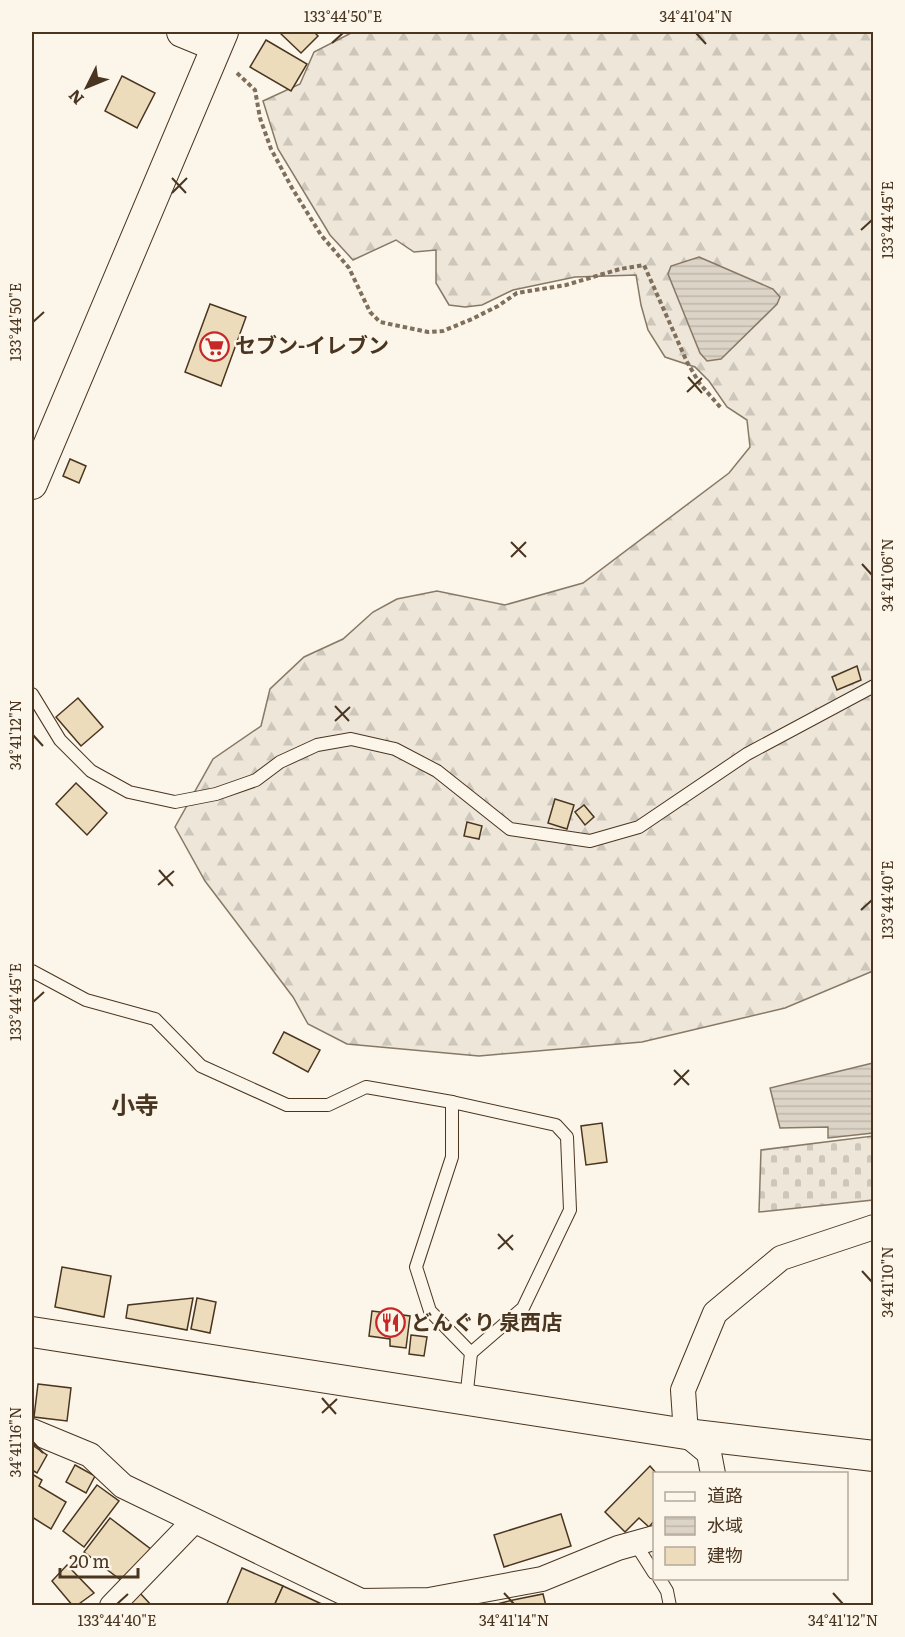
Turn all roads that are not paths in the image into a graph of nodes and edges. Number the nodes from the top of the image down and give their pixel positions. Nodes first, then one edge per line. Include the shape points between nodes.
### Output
1 (182, 32) edge
2 (217, 44) edge
3 (32, 484) edge
4 (873, 686) edge
5 (32, 694) edge
6 (32, 971) edge
7 (452, 1102) junction
8 (873, 1227) edge
9 (32, 1332) edge
10 (471, 1353) junction
11 (466, 1400) junction
12 (32, 1431) edge
13 (686, 1434) junction
14 (873, 1455) edge
15 (714, 1472) edge
16 (194, 1521) junction
17 (644, 1541) edge
18 (653, 1570) edge
19 (659, 1580) edge
20 (360, 1603) edge
21 (112, 1605) edge
22 (670, 1605) edge

1 - 2 street
2 - 3 street
4 - 5 lane via 747,754 639,827 590,841 510,829 436,771 395,749 351,739 317,745 280,762 256,780 216,794 175,802 129,792 92,771 60,741
6 - 7 lane via 86,1000 155,1019 201,1066 287,1105 328,1105 366,1087
7 - 10 lane via 452,1157 416,1267 430,1311
7 - 10 lane via 556,1125 567,1137 570,1210 523,1308
8 - 13 street via 781,1258 715,1313 683,1390
9 - 11 street
10 - 11 lane
11 - 13 street
12 - 16 street via 90,1455 123,1486
13 - 14 street
13 - 15 street via 709,1453
16 - 20 street
16 - 21 street
17 - 18 lane
17 - 20 street via 542,1579 429,1600
19 - 22 lane

